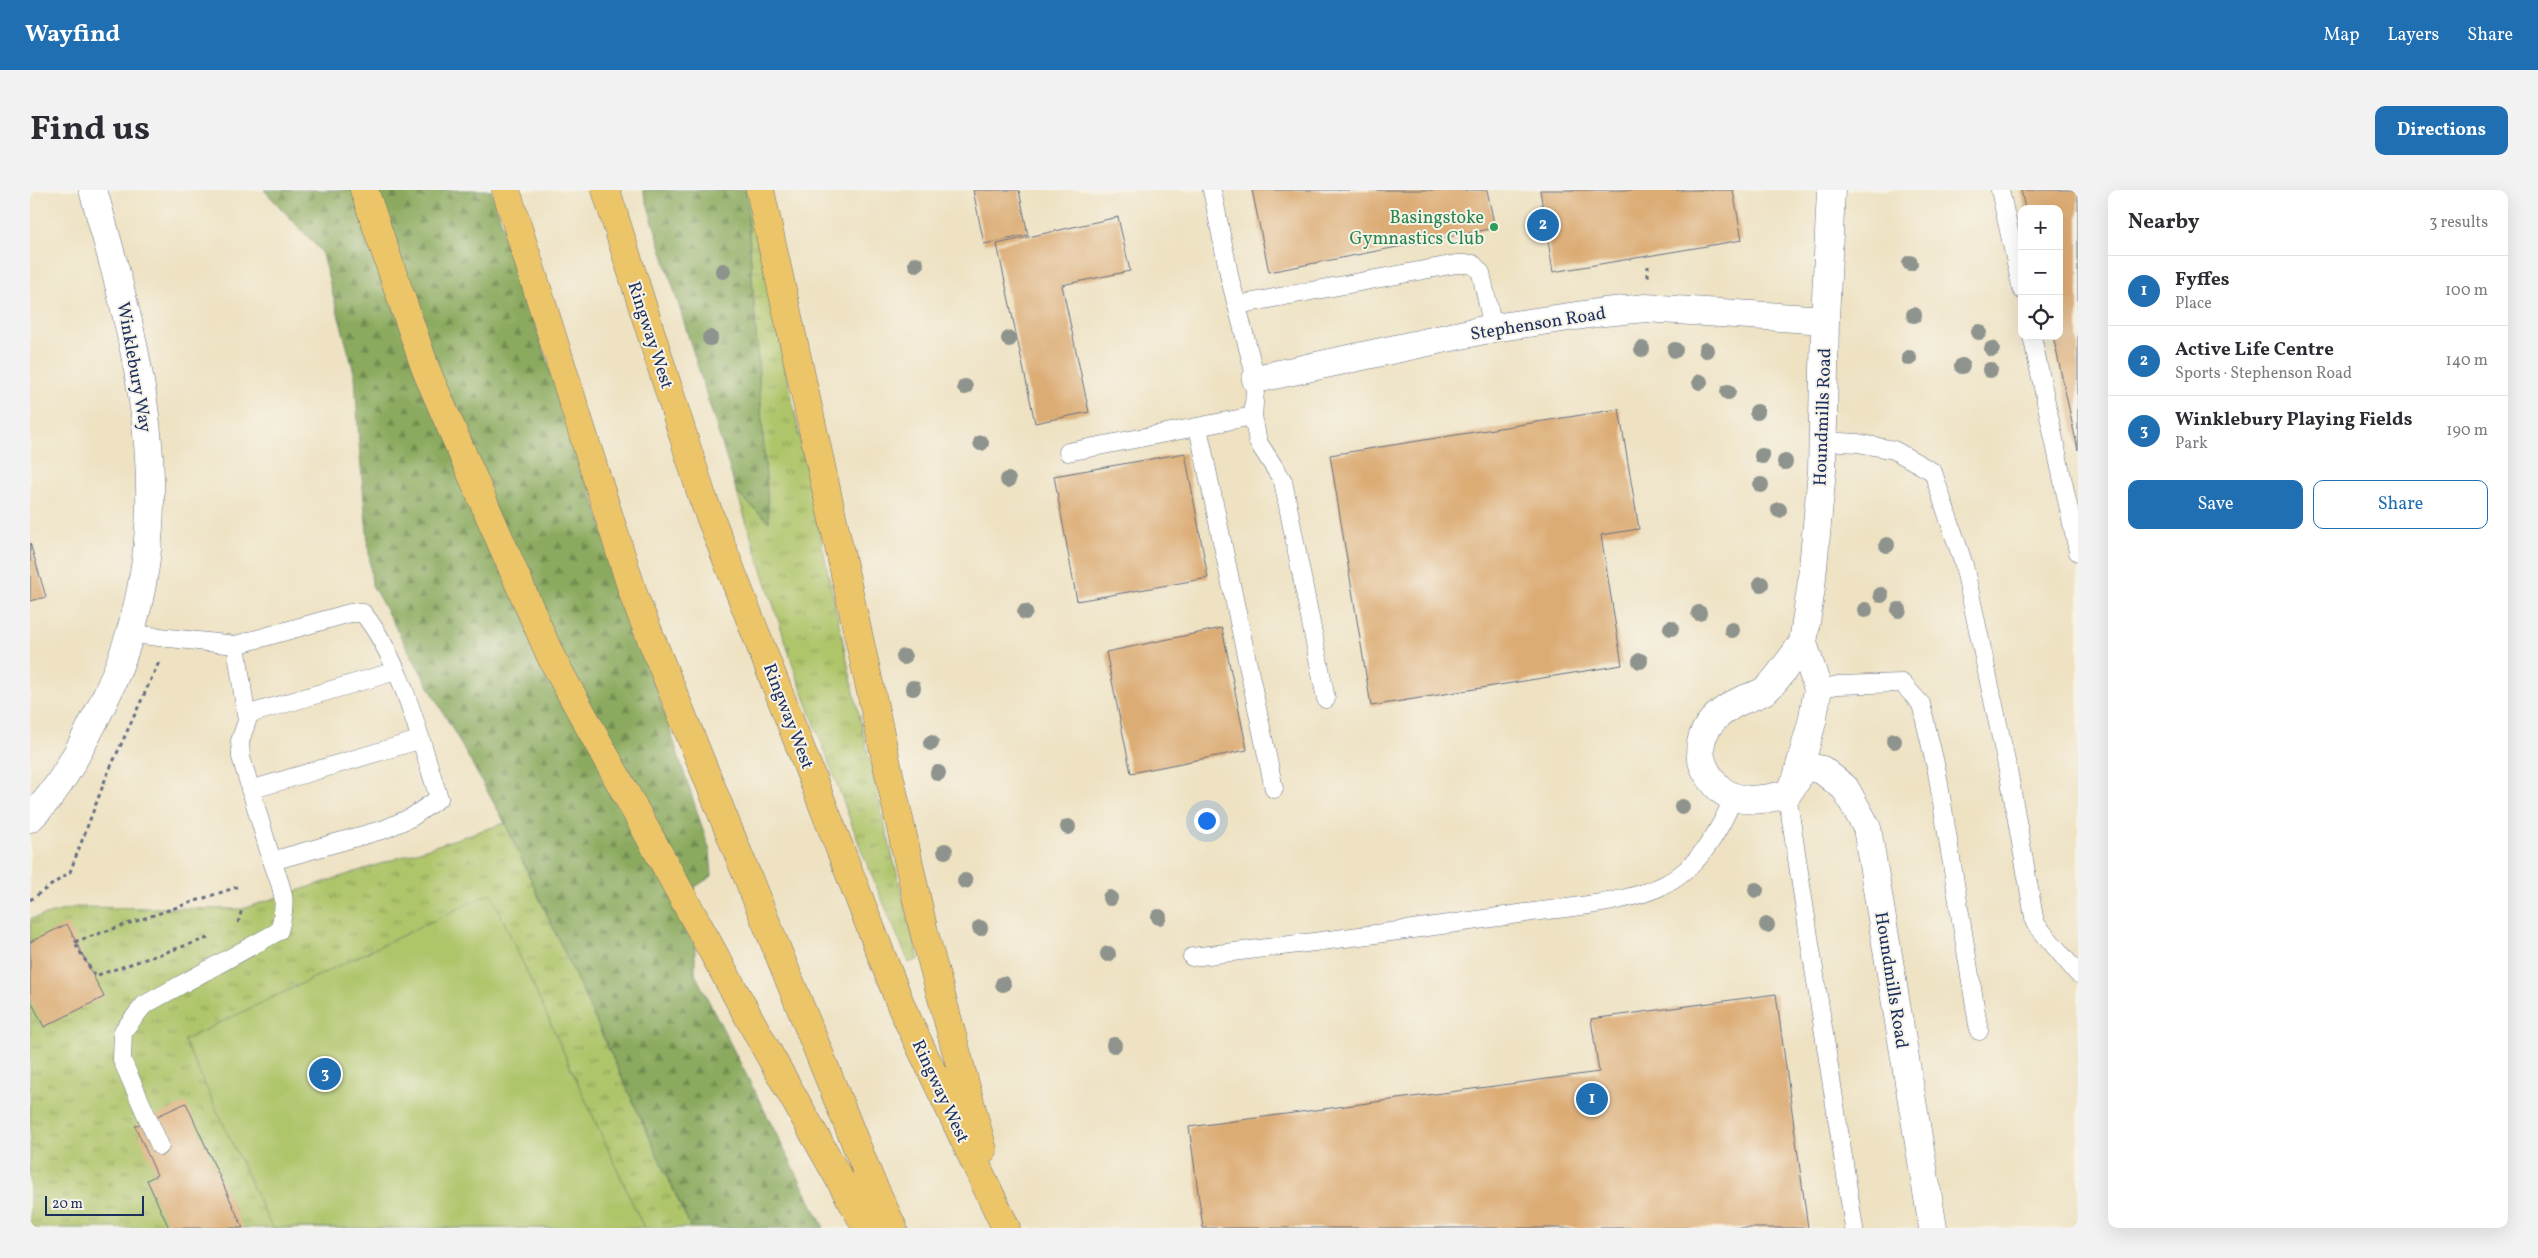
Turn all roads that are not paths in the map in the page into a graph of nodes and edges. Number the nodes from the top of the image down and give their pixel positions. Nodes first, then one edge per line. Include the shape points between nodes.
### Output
1 (93, 190) edge
2 (364, 190) edge
3 (506, 190) edge
4 (606, 190) edge
5 (760, 190) edge
6 (1212, 190) edge
7 (1831, 190) edge
8 (2000, 190) edge
9 (2018, 272) edge
10 (1237, 305) junction
11 (1825, 320) junction
12 (1493, 328) junction
13 (2033, 340) edge
14 (1256, 379) junction
15 (1253, 416) junction
16 (1198, 427) junction
17 (1822, 441) junction
18 (1068, 452) dead end
19 (2078, 552) edge
20 (131, 634) junction
21 (1803, 643) junction
22 (236, 645) junction
23 (396, 671) junction
24 (1818, 689) junction
25 (1326, 699) dead end
26 (246, 715) junction
27 (419, 740) junction
28 (1800, 765) junction
29 (1274, 789) dead end
30 (250, 790) junction
31 (1787, 794) junction
32 (1733, 798) junction
33 (30, 818) edge
34 (272, 861) junction
35 (1192, 957) dead end
36 (2078, 974) edge
37 (1979, 1031) dead end
38 (160, 1146) dead end
39 (1003, 1223) edge
40 (867, 1228) edge
41 (893, 1228) edge
42 (1854, 1228) edge
43 (1933, 1228) edge

1 - 20 street, Winklebury Way via 120,285 146,412 152,496 146,573
2 - 40 main road via 426,370 551,658 764,1048
3 - 41 main road via 635,599
4 - 39 main road, Ringway West via 702,496 902,1008
5 - 39 main road via 924,932
6 - 10 lane
7 - 11 street, Houndmills Road
8 - 9 lane
10 - 12 lane via 1456,264 1473,264 1481,273
10 - 14 lane
11 - 12 street, Stephenson Road via 1646,308
11 - 17 street, Houndmills Road
12 - 14 street, Stephenson Road
13 - 19 lane
14 - 15 lane
15 - 16 lane
15 - 25 lane via 1258,442 1283,480
16 - 18 lane
16 - 29 lane
17 - 21 street, Houndmills Road via 1811,588
17 - 36 lane via 1894,450 1933,472 1964,565 2009,775 2034,923
20 - 22 lane
20 - 33 street, Winklebury Way via 104,702 67,773
21 - 24 street, Houndmills Road
21 - 32 street via 1765,690 1737,702 1713,718 1703,733 1704,771 1720,791
22 - 23 lane via 350,613 363,614 376,629
22 - 26 lane
23 - 26 lane
23 - 27 lane
24 - 28 street, Houndmills Road
24 - 37 lane via 1838,685 1902,683 1921,704 1937,772
26 - 30 lane via 240,742
27 - 30 lane
27 - 34 lane via 438,798 412,817 385,829
28 - 31 street, Houndmills Road
28 - 43 street, Houndmills Road via 1822,770 1845,788 1867,828
30 - 34 lane
31 - 32 street via 1764,800
31 - 42 lane
32 - 35 lane via 1715,834 1697,858 1665,884 1646,892 1606,901 1410,930
34 - 38 lane via 285,898 279,931 144,1005 123,1031 122,1060

